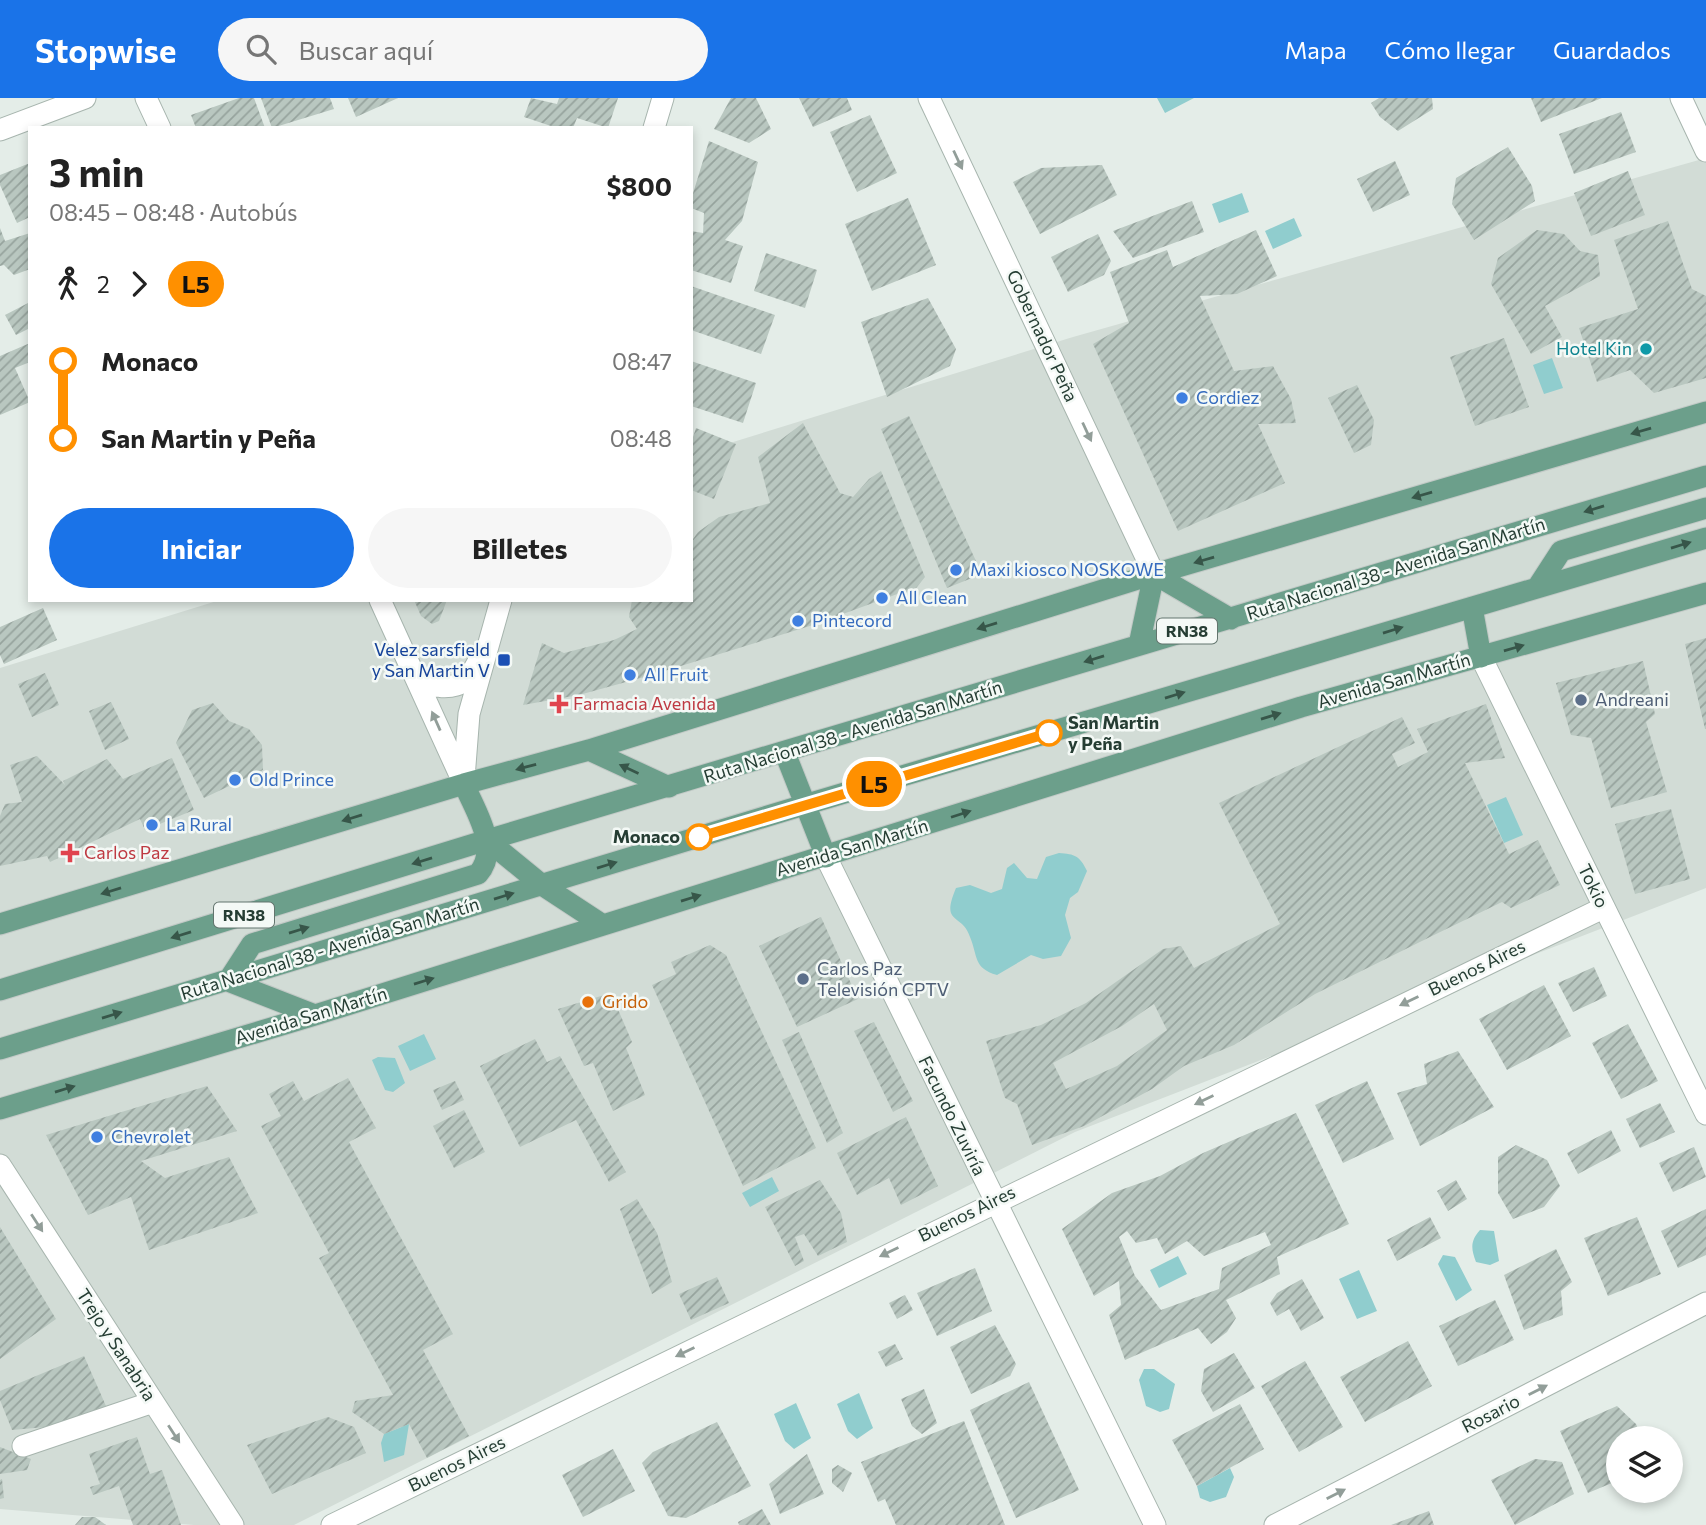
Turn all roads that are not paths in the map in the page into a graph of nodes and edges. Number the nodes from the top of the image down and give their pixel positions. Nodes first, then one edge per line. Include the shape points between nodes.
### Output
1 (85, 98) edge
2 (146, 98) edge
3 (663, 98) edge
4 (929, 98) edge
5 (1681, 98) edge
6 (159, 126) edge
7 (655, 126) edge
8 (0, 130) edge
9 (1706, 151) edge
10 (1706, 412) edge
11 (1706, 476) edge
12 (1706, 508) edge
13 (1706, 538) edge
14 (1154, 574) junction
15 (1537, 588) junction
16 (1706, 593) edge
17 (381, 602) edge
18 (500, 602) edge
19 (1472, 607) junction
20 (1231, 619) junction
21 (487, 645) junction
22 (1139, 645) junction
23 (1481, 657) junction
24 (419, 684) junction
25 (589, 750) junction
26 (785, 753) junction
27 (464, 784) junction
28 (668, 787) junction
29 (804, 804) junction
30 (487, 841) junction
31 (825, 857) junction
32 (542, 885) junction
33 (1603, 908) junction
34 (0, 924) edge
35 (603, 925) junction
36 (228, 981) junction
37 (0, 990) edge
38 (315, 1015) junction
39 (0, 1049) edge
40 (0, 1108) edge
41 (1706, 1114) edge
42 (0, 1165) edge
43 (993, 1202) junction
44 (1706, 1303) edge
45 (153, 1402) junction
46 (23, 1446) dead end
47 (233, 1525) edge
48 (332, 1525) edge
49 (1155, 1525) edge
50 (1275, 1525) edge

1 - 8 street
2 - 6 street
3 - 7 street
4 -> 14 street, Gobernador Peña
5 - 9 street
10 -> 14 main road
11 -> 20 main road, Ruta Nacional 38 - Avenida San Martín / RN38
12 - 15 main road via 1562,551
15 -> 13 main road, Ruta Nacional 38 - Avenida San Martín
14 - 20 main road
14 - 22 main road
14 -> 25 main road
15 - 19 main road, Ruta Nacional 38 - Avenida San Martín
23 -> 16 main road, Avenida San Martín
17 - 24 street
18 - 21 street
19 - 23 main road
29 -> 19 main road, Ruta Nacional 38 - Avenida San Martín
20 - 22 main road, Ruta Nacional 38 - Avenida San Martín / RN38
21 - 24 street via 470,677 458,686
21 - 27 street via 469,714
22 -> 26 main road, Ruta Nacional 38 - Avenida San Martín / RN38
31 -> 23 main road, Avenida San Martín via 1301,707
23 - 33 street, Tokio
27 -> 24 street
25 -> 27 main road
28 -> 25 main road
26 - 28 main road, Ruta Nacional 38 - Avenida San Martín / RN38
26 - 29 main road
27 - 30 main road
27 -> 34 main road
28 - 30 main road, Ruta Nacional 38 - Avenida San Martín / RN38
29 - 31 main road
32 -> 29 main road, Ruta Nacional 38 - Avenida San Martín
30 - 32 main road
36 -> 30 main road via 252,944 473,878 485,864
30 -> 37 main road, Ruta Nacional 38 - Avenida San Martín / RN38
35 -> 31 main road, Avenida San Martín
31 - 43 street, Facundo Zuviría
32 - 35 main road
36 -> 32 main road, Ruta Nacional 38 - Avenida San Martín
33 - 41 street, Tokio
33 -> 43 street, Buenos Aires
38 -> 35 main road, Avenida San Martín
36 - 38 main road
39 -> 36 main road, Ruta Nacional 38 - Avenida San Martín
40 -> 38 main road, Avenida San Martín
42 -> 45 street, Trejo y Sanabria
43 -> 48 street, Buenos Aires
43 - 49 street, Facundo Zuviría
50 -> 44 street, Rosario
45 - 46 street
45 -> 47 street, Trejo y Sanabria

